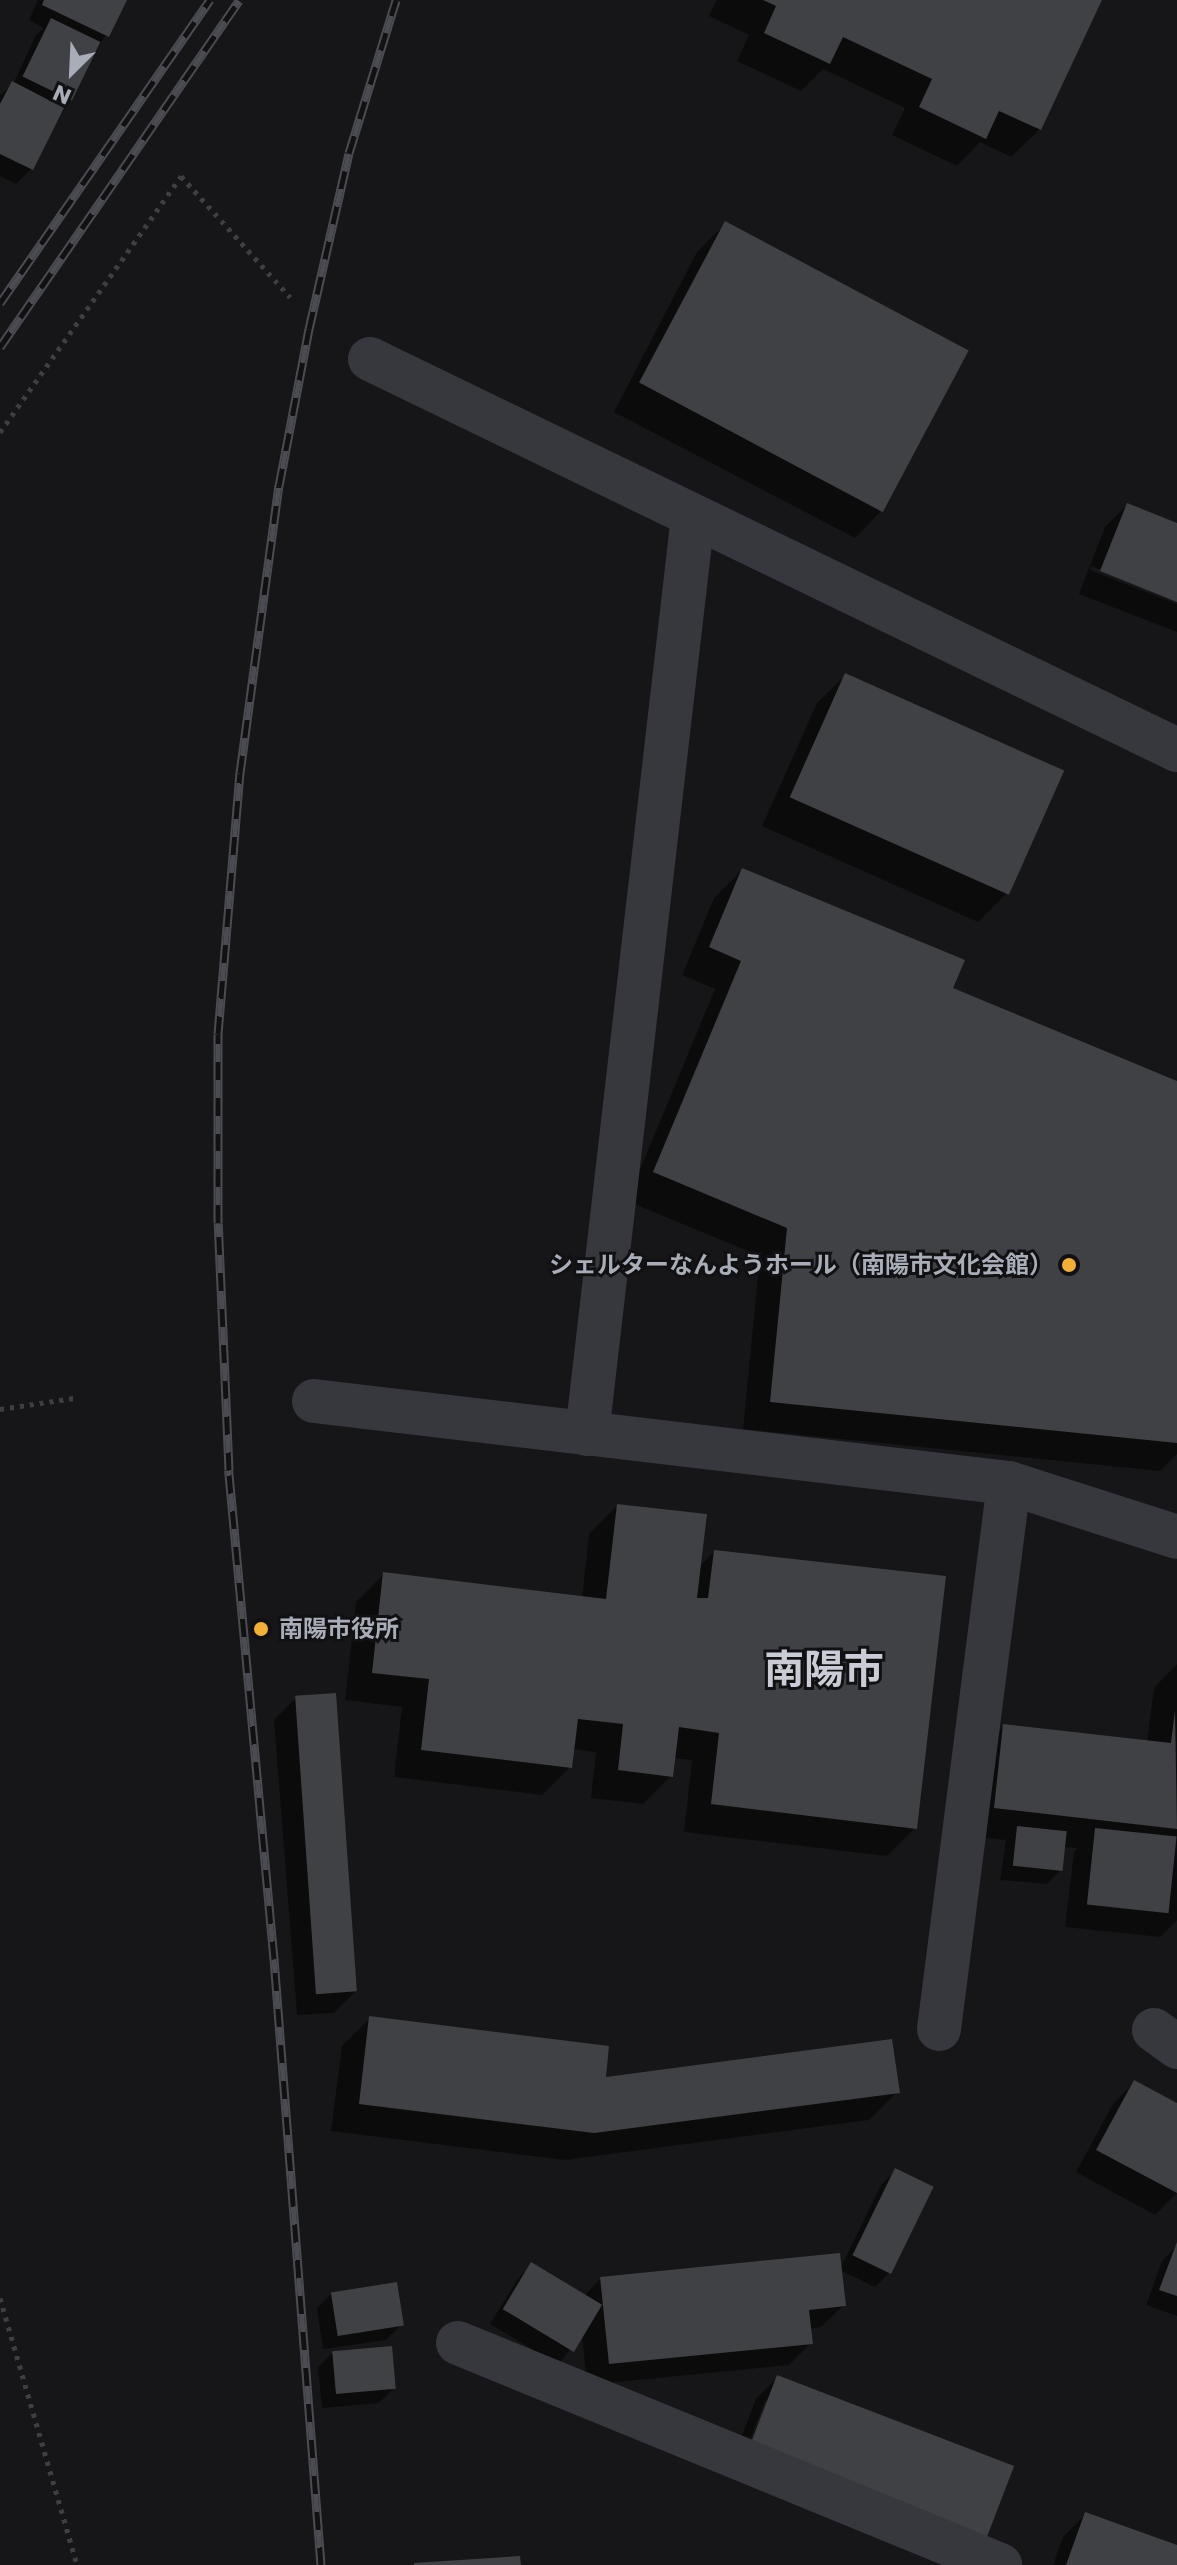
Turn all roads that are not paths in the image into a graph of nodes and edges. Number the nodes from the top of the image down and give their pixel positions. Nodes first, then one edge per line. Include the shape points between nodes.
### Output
1 (370, 359) dead end
2 (693, 516) junction
3 (1177, 750) edge
4 (314, 1401) dead end
5 (587, 1434) junction
6 (1009, 1483) junction
7 (1177, 1537) edge
8 (939, 2029) dead end
9 (458, 2343) dead end
10 (953, 2556) edge
11 (1000, 2565) edge

1 - 2 street
2 - 3 street
2 - 5 street
4 - 5 street
5 - 6 street
6 - 7 street
6 - 8 street
9 - 10 street
10 - 11 street

